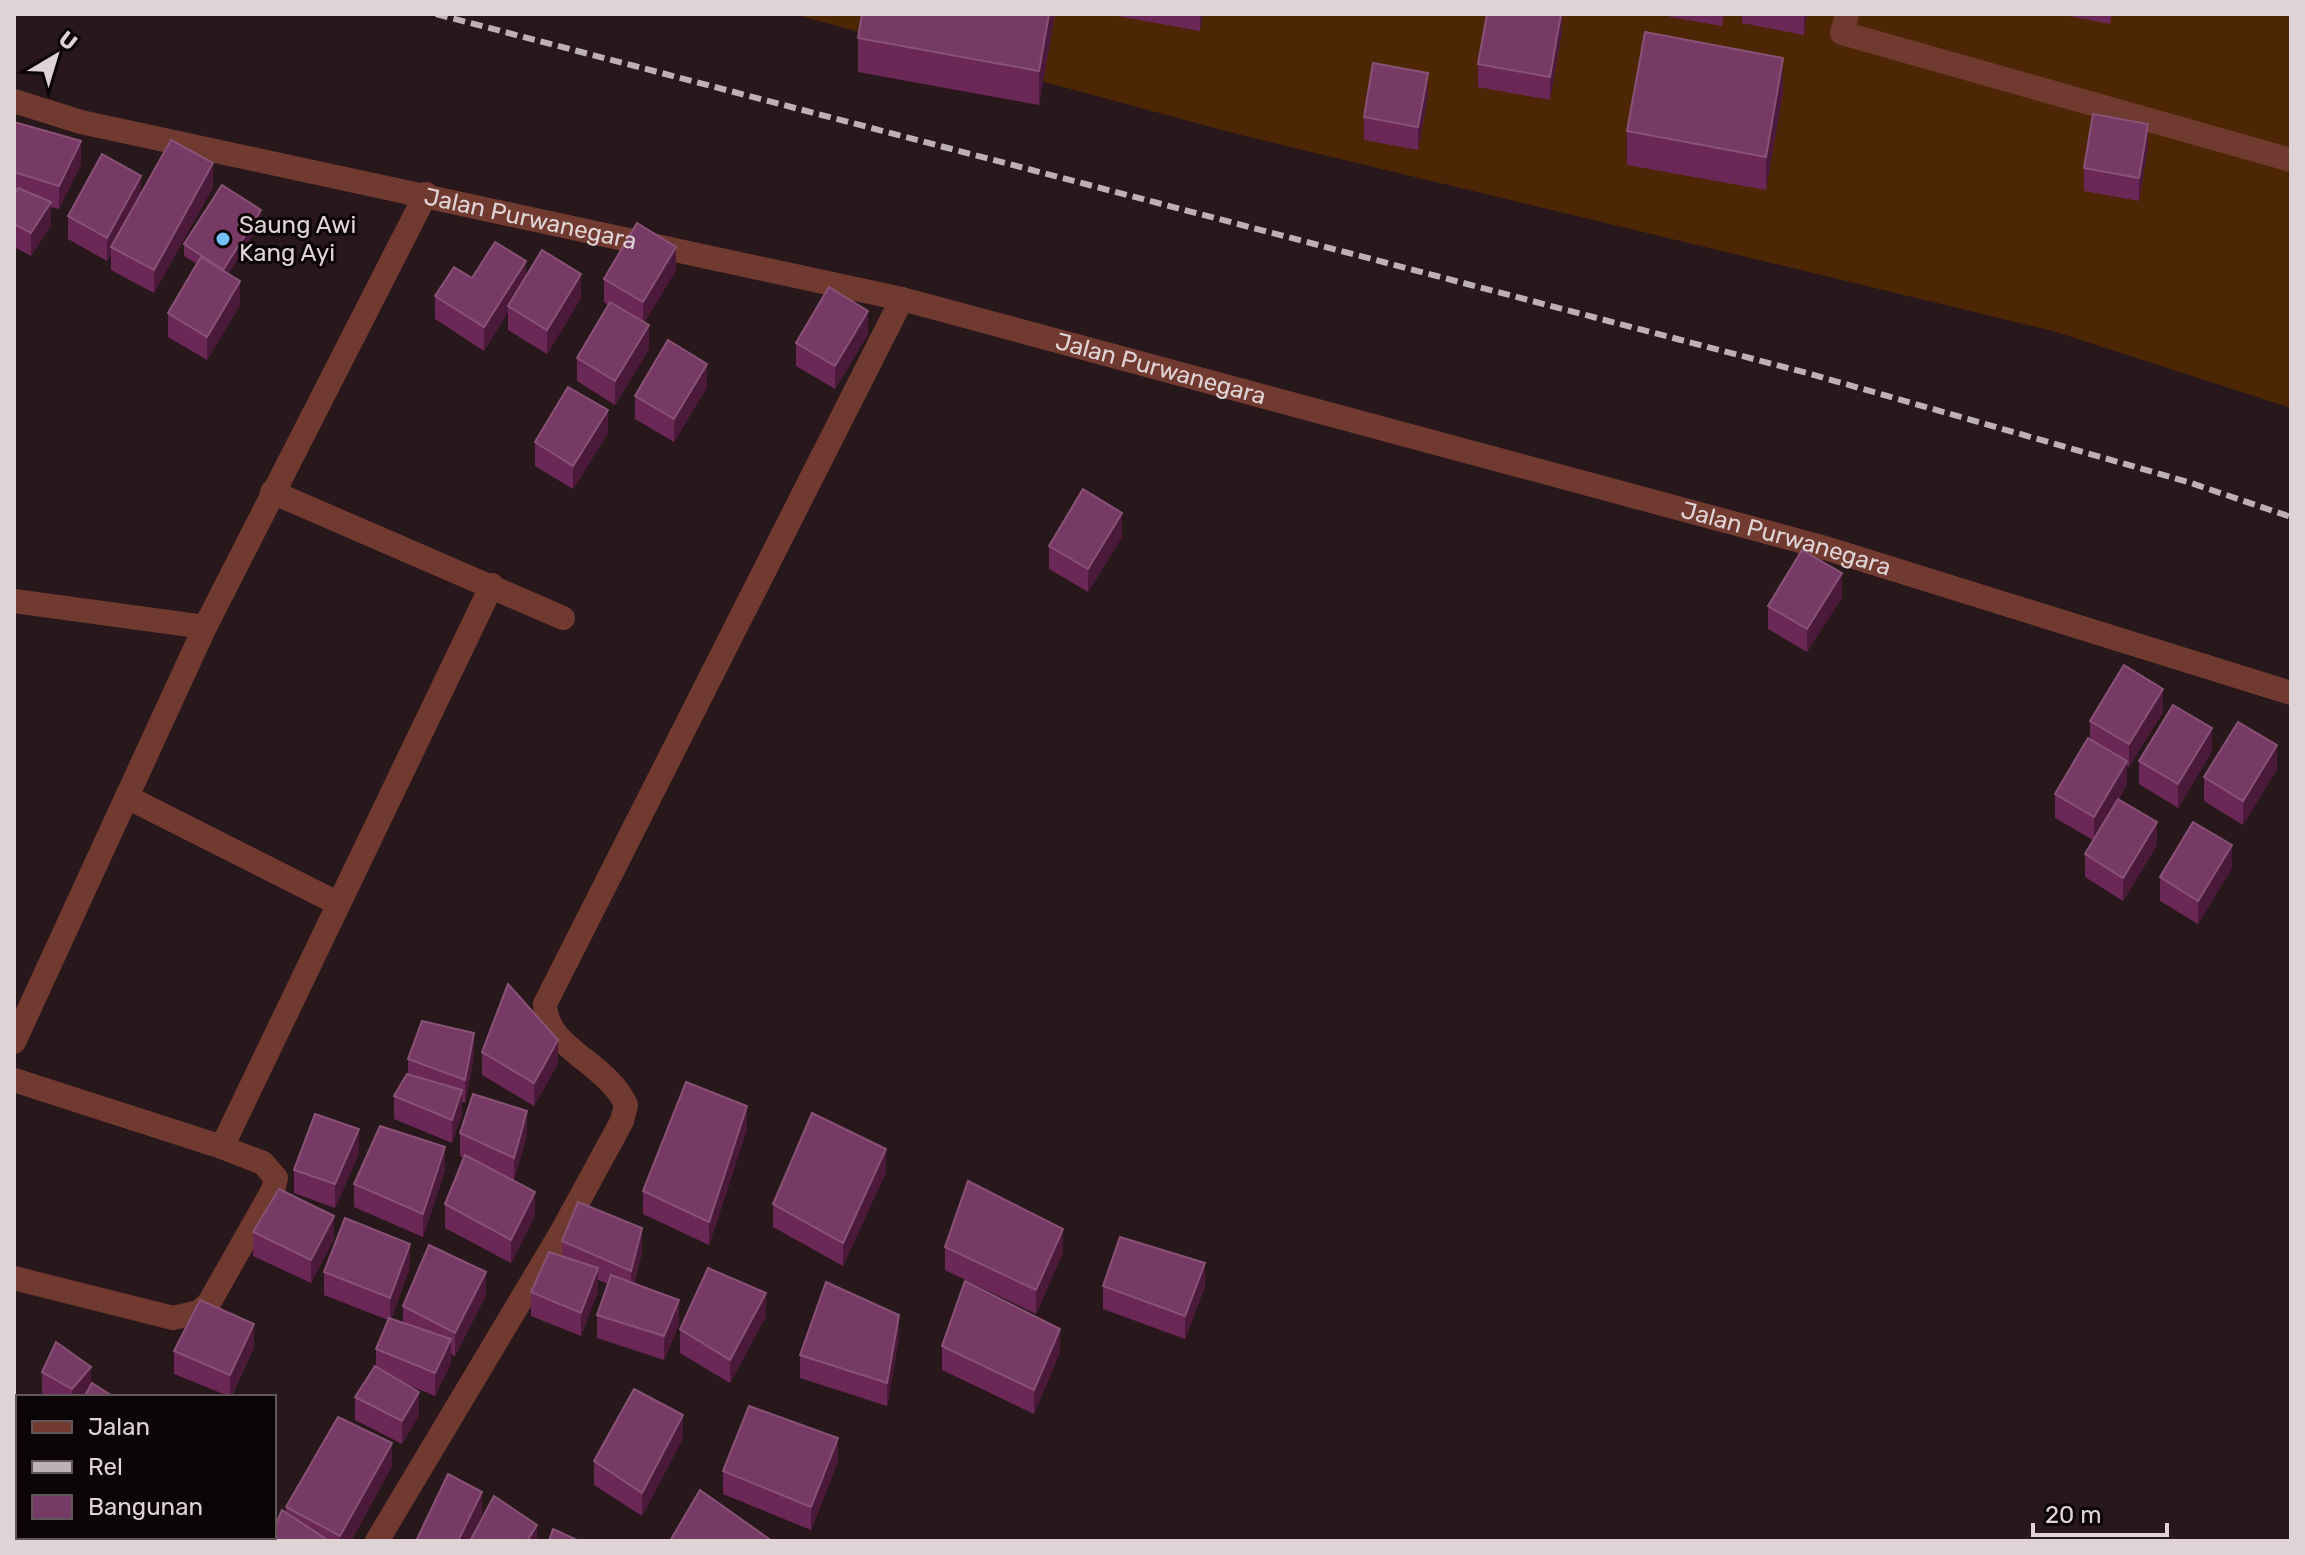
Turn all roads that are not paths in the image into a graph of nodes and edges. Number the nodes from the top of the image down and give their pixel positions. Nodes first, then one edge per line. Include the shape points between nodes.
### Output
1 (1847, 14) edge
2 (14, 101) edge
3 (2291, 160) edge
4 (426, 194) junction
5 (902, 299) junction
6 (272, 492) junction
7 (492, 585) junction
8 (14, 601) edge
9 (563, 618) dead end
10 (205, 627) junction
11 (2291, 693) edge
12 (127, 797) junction
13 (337, 903) junction
14 (14, 1042) edge
15 (14, 1080) edge
16 (222, 1147) junction
17 (14, 1278) edge
18 (377, 1541) edge

1 - 3 street via 1842,33
2 - 4 street, Jalan Purwanegara via 81,122
4 - 5 street, Jalan Purwanegara
4 - 6 street
5 - 11 street, Jalan Purwanegara via 1822,547
5 - 18 street via 545,1004 545,1019 555,1036 619,1088 626,1105 622,1121
6 - 7 street
6 - 10 street
7 - 9 street
7 - 13 street
8 - 10 street
10 - 12 street
12 - 13 street
12 - 14 street
13 - 16 street
15 - 16 street
16 - 17 street via 263,1163 276,1178 209,1303 199,1312 173,1318

